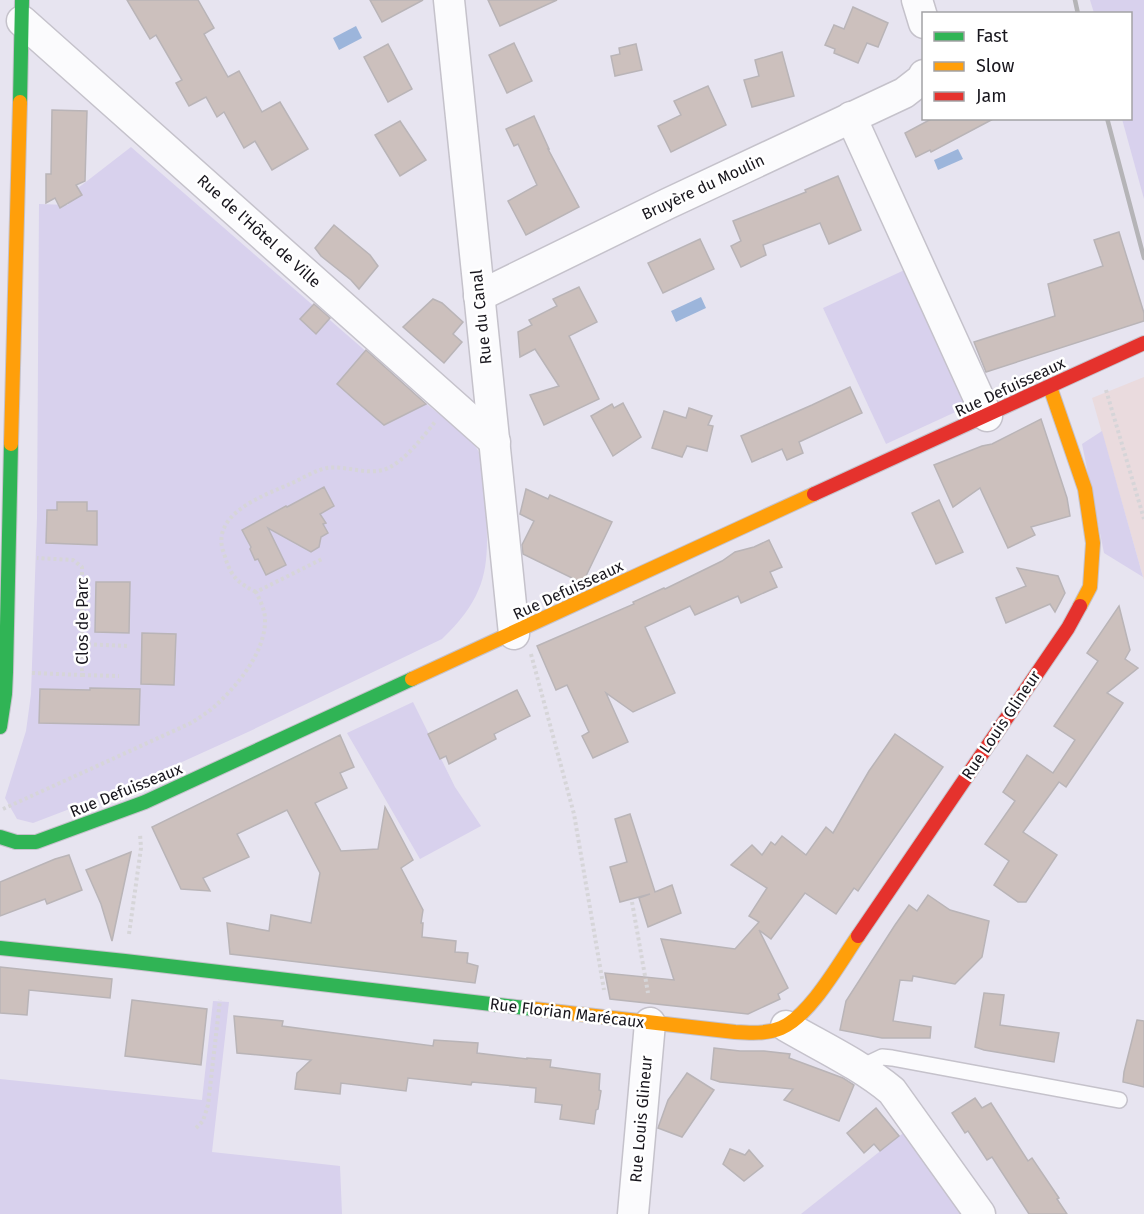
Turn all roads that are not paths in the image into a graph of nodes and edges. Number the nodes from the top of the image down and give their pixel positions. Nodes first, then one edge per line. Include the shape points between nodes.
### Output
1 (449, 0) edge
2 (917, 0) edge
3 (18, 9) edge
4 (922, 16) edge
5 (922, 79) edge
6 (851, 117) junction
7 (479, 296) junction
8 (1144, 344) edge
9 (7, 364) edge
10 (1050, 387) junction
11 (987, 416) junction
12 (495, 442) junction
13 (514, 634) junction
14 (0, 727) edge
15 (0, 837) edge
16 (36, 842) junction
17 (9, 852) dead end
18 (0, 948) edge
19 (650, 1023) junction
20 (786, 1026) junction
21 (859, 1068) junction
22 (1119, 1100) dead end
23 (633, 1214) edge
24 (980, 1214) edge

1 - 7 street, Rue du Canal
2 - 4 street
3 - 9 street
3 - 12 street, Rue de l'Hôtel de Ville
5 - 6 street, Bruyère du Moulin via 904,93
6 - 7 street, Bruyère du Moulin
6 - 11 street
7 - 12 street, Rue du Canal
8 - 10 street, Rue Defuisseaux
9 - 14 street via 9,557 5,694
10 - 11 street, Rue Defuisseaux
10 - 20 street, Rue Louis Glineur via 1085,489 1093,543 1090,586 1068,628 812,1003
11 - 13 street, Rue Defuisseaux
12 - 13 street, Rue du Canal
13 - 16 street, Rue Defuisseaux via 132,808
15 - 16 street, Rue Defuisseaux
16 - 17 street
18 - 19 street, Rue Florian Marécaux
19 - 20 street, Rue Florian Marécaux via 735,1032
19 - 23 street, Rue Louis Glineur
20 - 21 street
21 - 22 lane via 892,1058
21 - 24 street via 892,1091

